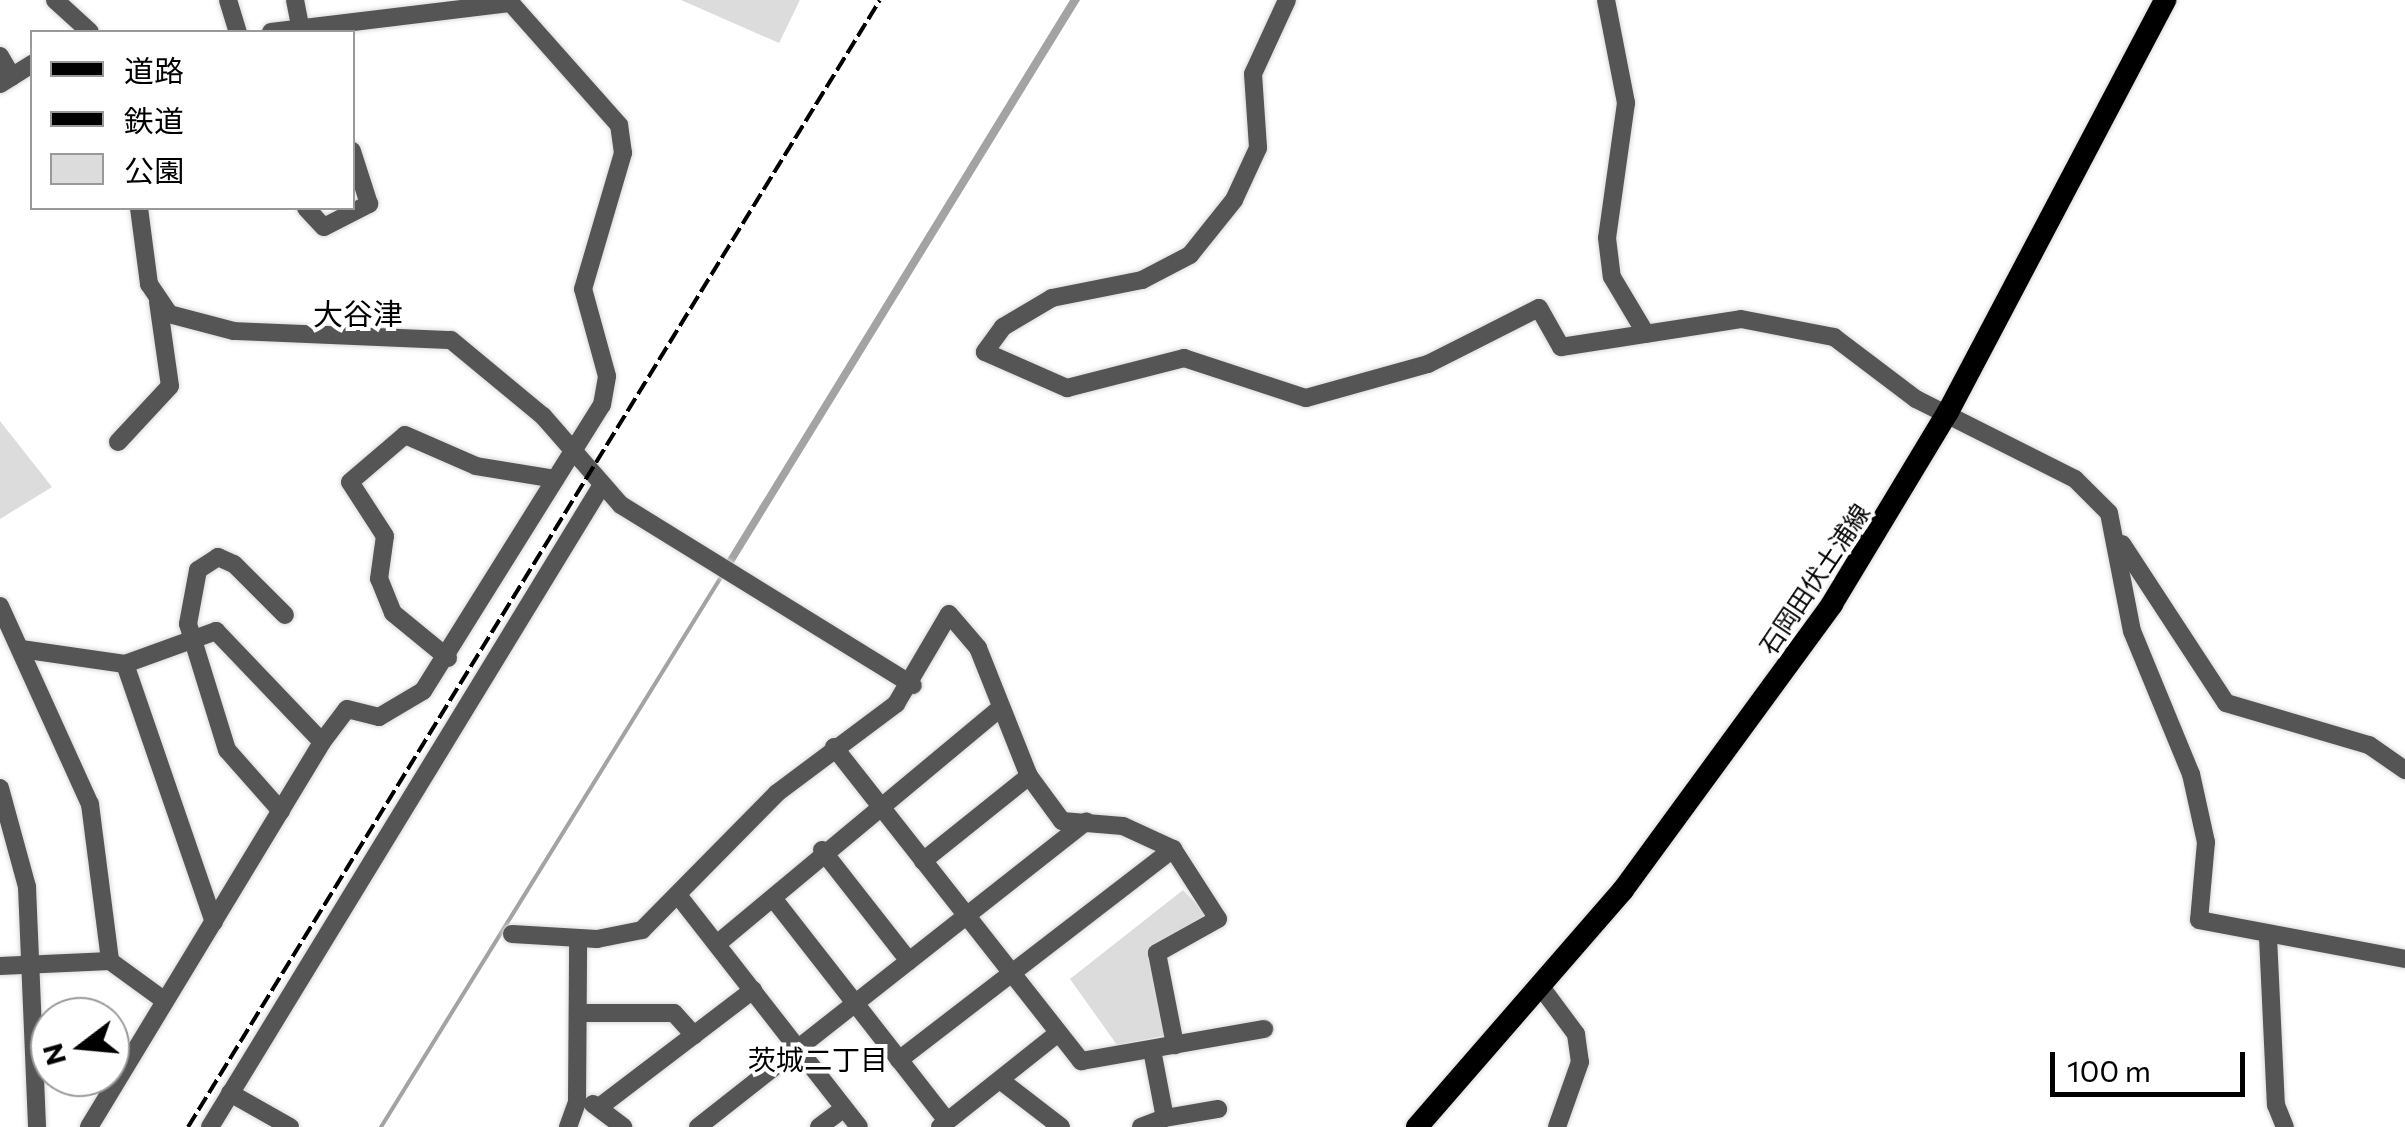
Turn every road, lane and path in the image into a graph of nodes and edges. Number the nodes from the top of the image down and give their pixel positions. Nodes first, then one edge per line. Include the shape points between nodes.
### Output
1 (55, 0) edge
2 (228, 0) edge
3 (295, 0) edge
4 (1287, 0) edge
5 (1606, 0) edge
6 (2165, 0) edge
7 (510, 2) edge
8 (300, 29) edge
9 (85, 30) edge
10 (237, 30) edge
11 (0, 56) edge
12 (30, 65) edge
13 (6, 80) edge
14 (355, 161) edge
15 (139, 210) edge
16 (308, 210) edge
17 (158, 302) junction
18 (1646, 334) junction
19 (1948, 412) junction
20 (118, 442) dead end
21 (570, 453) junction
22 (556, 479) junction
23 (600, 488) junction
24 (2119, 539) junction
25 (0, 606) edge
26 (285, 615) dead end
27 (192, 637) junction
28 (21, 649) junction
29 (448, 658) junction
30 (126, 664) junction
31 (913, 684) junction
32 (999, 709) junction
33 (322, 742) junction
34 (834, 748) junction
35 (2405, 770) edge
36 (1030, 776) junction
37 (0, 788) edge
38 (878, 804) junction
39 (280, 810) junction
40 (1086, 822) junction
41 (1173, 849) junction
42 (822, 850) junction
43 (922, 862) junction
44 (681, 899) junction
45 (776, 902) junction
46 (966, 916) junction
47 (214, 922) junction
48 (512, 934) dead end
49 (2268, 937) junction
50 (578, 939) junction
51 (716, 944) junction
52 (2405, 958) edge
53 (110, 961) junction
54 (909, 961) junction
55 (31, 965) junction
56 (0, 966) edge
57 (1011, 975) junction
58 (1541, 987) junction
59 (753, 990) junction
60 (166, 1001) junction
61 (855, 1004) junction
62 (580, 1013) junction
63 (1264, 1029) dead end
64 (1057, 1034) junction
65 (694, 1035) junction
66 (1174, 1044) junction
67 (798, 1048) junction
68 (1152, 1050) junction
69 (899, 1060) junction
70 (1000, 1080) junction
71 (230, 1094) junction
72 (577, 1102) junction
73 (602, 1105) junction
74 (844, 1108) junction
75 (1218, 1109) dead end
76 (1165, 1118) junction
77 (943, 1124) edge
78 (37, 1127) edge
79 (89, 1127) edge
80 (210, 1127) edge
81 (290, 1127) edge
82 (568, 1127) edge
83 (624, 1127) edge
84 (698, 1127) edge
85 (819, 1127) edge
86 (859, 1127) edge
87 (1060, 1127) edge
88 (1141, 1127) edge
89 (1418, 1127) edge
90 (1557, 1127) edge
91 (2285, 1127) edge

1 - 9 street
2 - 10 street
3 - 8 street
4 - 18 street via 1253,74 1258,148 1234,200 1190,255 1157,275 1052,298 1003,327 985,352 1067,388 1184,358 1306,398 1428,364 1539,308 1561,347
5 - 18 street via 1626,103 1607,238 1612,277
6 - 19 main road, 石岡田伏土浦線
7 - 8 street
7 - 21 street via 551,58 612,111 623,153 582,289 606,390
11 - 13 street
12 - 13 street
14 - 16 street via 368,204 324,227
15 - 17 street
17 - 20 street via 170,386
17 - 21 street via 208,328 452,340 543,416
18 - 19 street via 1741,319 1798,324 1834,337 1916,399
19 - 24 street via 2075,479 2110,513
19 - 58 main road, 石岡田伏土浦線 via 1758,710
21 - 22 street
21 - 23 street
22 - 29 street
22 - 29 street via 476,466 405,435 350,482 385,536 376,554 393,613
23 - 31 street
23 - 71 street
24 - 35 street via 2226,703 2368,745
24 - 49 street via 2132,631 2198,808 2199,920
25 - 28 street
26 - 27 street via 218,557 191,586
27 - 30 street
27 - 33 street via 216,631
27 - 39 street via 227,750
28 - 30 street
28 - 53 street via 90,804
29 - 33 street via 406,706 379,716 348,710
30 - 47 street
31 - 32 street via 948,614 978,648
31 - 34 street
32 - 36 street
32 - 38 street
33 - 39 street
34 - 38 street
34 - 44 street via 777,793
36 - 40 street via 1062,821
36 - 43 street
37 - 55 street via 23,860
38 - 42 street
38 - 43 street
39 - 47 street
40 - 41 street via 1123,826
40 - 46 street
41 - 57 street
41 - 66 street via 1218,919 1157,952
42 - 45 street
42 - 54 street
43 - 46 street
44 - 50 street via 642,930
44 - 51 street
45 - 51 street
45 - 61 street
46 - 54 street
46 - 57 street
47 - 60 street
48 - 50 street
49 - 52 street
49 - 91 street via 2276,1106
50 - 62 street
51 - 59 street
53 - 55 street
53 - 60 street
54 - 61 street
55 - 56 street
55 - 78 street
57 - 64 street
57 - 69 street
58 - 89 main road, 石岡田伏土浦線
58 - 90 street via 1576,1034 1580,1062
59 - 65 street
59 - 67 street
60 - 79 street
61 - 67 street
61 - 69 street
62 - 65 street via 674,1013
62 - 72 street
63 - 66 street
64 - 68 street via 1082,1061
64 - 70 street
65 - 73 street
66 - 68 street
67 - 74 street
67 - 84 street
68 - 76 street
69 - 77 street
70 - 77 street
70 - 87 street
71 - 80 street
71 - 81 street
72 - 73 street
72 - 82 street
73 - 83 street
74 - 85 street
74 - 86 street
75 - 76 street
76 - 88 street

